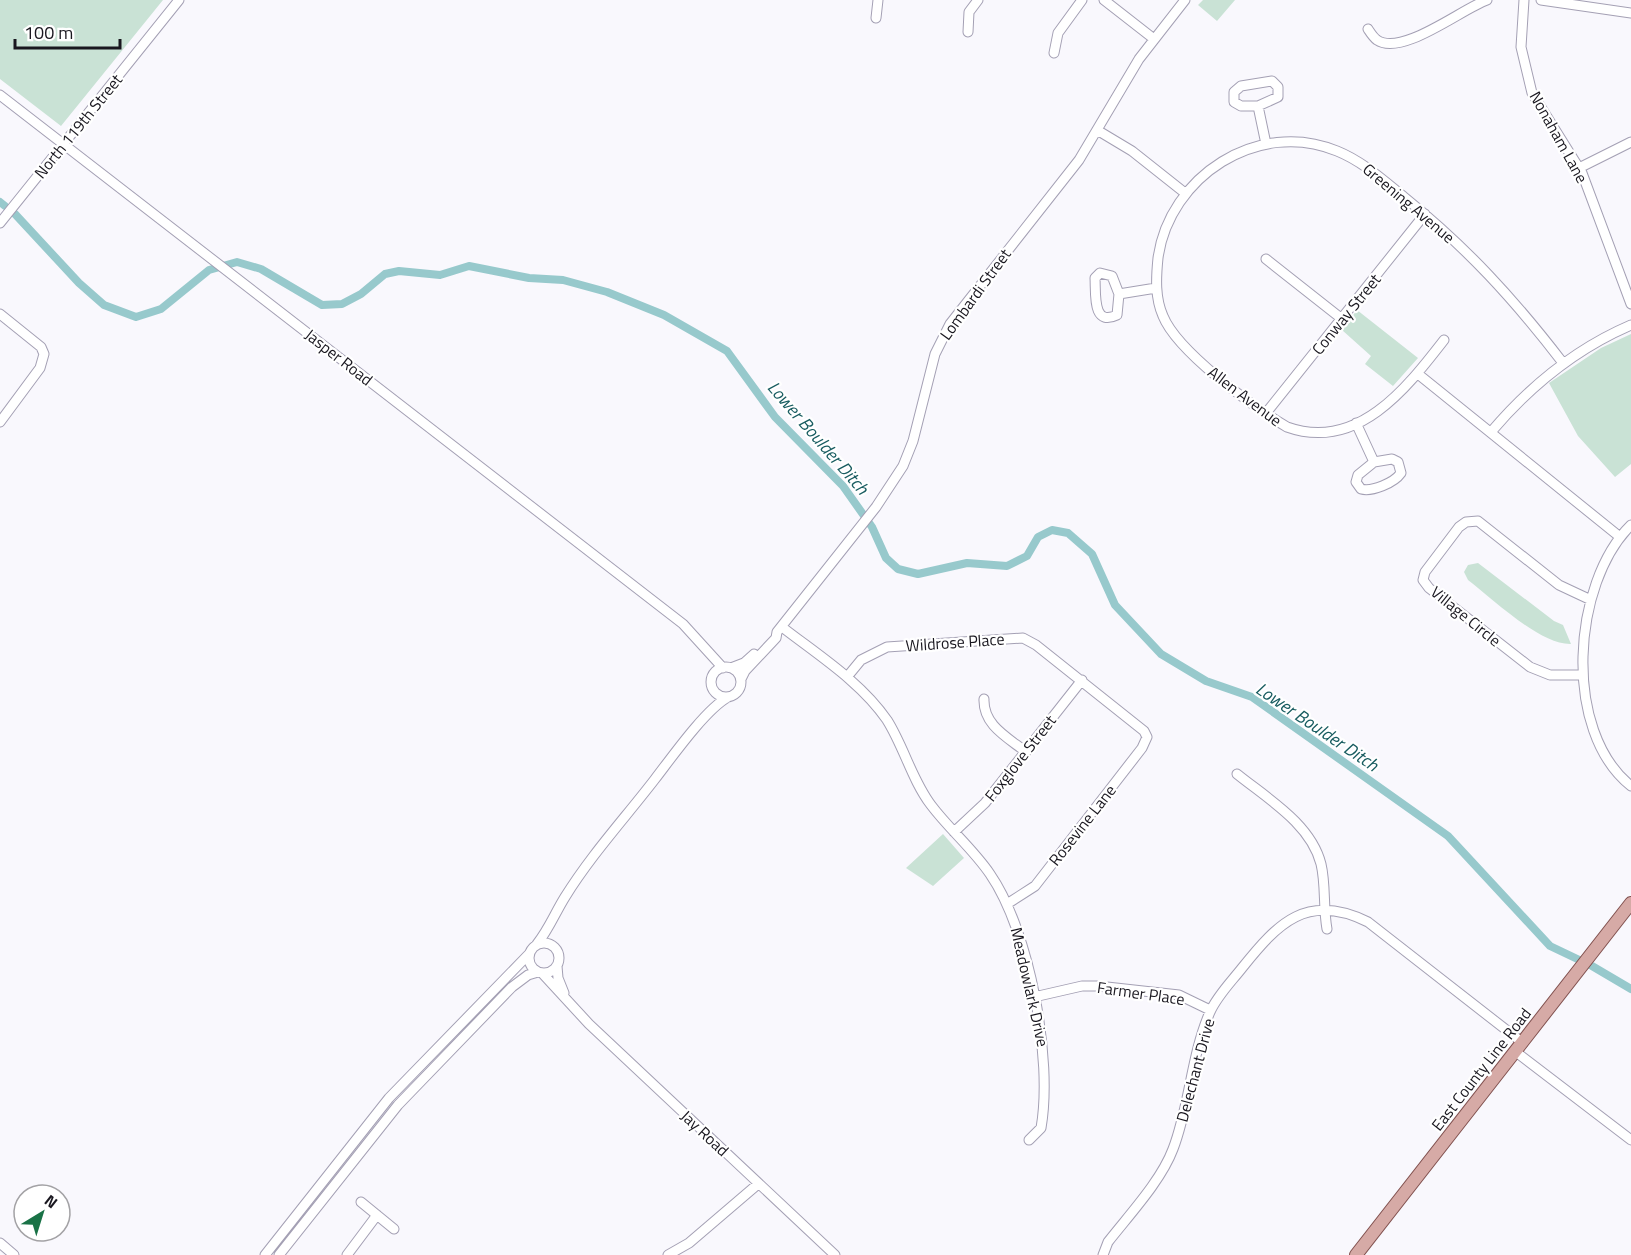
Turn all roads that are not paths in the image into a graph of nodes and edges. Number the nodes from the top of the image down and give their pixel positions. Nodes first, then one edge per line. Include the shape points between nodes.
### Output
1 (179, 0) edge
2 (878, 0) edge
3 (978, 0) edge
4 (1082, 0) edge
5 (1104, 0) edge
6 (1185, 0) edge
7 (1488, 0) edge
8 (1524, 0) edge
9 (1541, 0) edge
10 (1631, 13) edge
11 (876, 18) dead end
12 (1368, 29) dead end
13 (968, 32) dead end
14 (1154, 39) junction
15 (1054, 53) dead end
16 (0, 95) edge
17 (1258, 106) junction
18 (1097, 130) junction
19 (1631, 142) edge
20 (64, 143) junction
21 (1266, 144) junction
22 (1580, 168) junction
23 (1185, 193) junction
24 (1425, 214) junction
25 (0, 223) edge
26 (1266, 260) dead end
27 (1156, 288) junction
28 (1119, 294) junction
29 (1631, 304) edge
30 (0, 314) edge
31 (1342, 320) junction
32 (1631, 325) edge
33 (1444, 340) dead end
34 (1563, 363) junction
35 (1418, 374) junction
36 (1266, 413) junction
37 (0, 422) edge
38 (1356, 423) junction
39 (1491, 432) junction
40 (1374, 462) junction
41 (1631, 525) edge
42 (1620, 537) junction
43 (1592, 600) junction
44 (677, 621) junction
45 (780, 630) junction
46 (727, 668) junction
47 (1583, 675) junction
48 (847, 677) junction
49 (741, 679) junction
50 (1082, 680) junction
51 (712, 682) junction
52 (728, 698) junction
53 (984, 699) dead end
54 (691, 733) junction
55 (1147, 737) joint
56 (1026, 752) junction
57 (1237, 774) dead end
58 (1631, 786) edge
59 (954, 832) junction
60 (1631, 903) edge
61 (1007, 904) junction
62 (1324, 910) junction
63 (555, 918) junction
64 (1327, 929) dead end
65 (537, 944) junction
66 (556, 950) junction
67 (529, 954) junction
68 (557, 966) junction
69 (540, 972) junction
70 (1034, 997) junction
71 (576, 1010) junction
72 (1210, 1010) junction
73 (1520, 1047) junction
74 (1029, 1140) dead end
75 (1631, 1140) edge
76 (341, 1160) junction
77 (349, 1166) junction
78 (758, 1184) junction
79 (361, 1202) dead end
80 (377, 1215) junction
81 (394, 1229) dead end
82 (0, 1244) edge
83 (14, 1255) edge
84 (265, 1255) edge
85 (279, 1255) edge
86 (347, 1255) edge
87 (668, 1255) edge
88 (835, 1255) edge
89 (1103, 1255) edge
90 (1356, 1255) edge

1 - 20 street, North 119th Street
2 - 11 street
3 - 13 street via 969,12
4 - 15 street via 1058,33
5 - 14 street
6 - 14 street, Lombardi Street
7 - 12 street via 1404,41 1377,40
8 - 22 street, Nonaham Lane via 1521,47 1532,93
9 - 10 street
14 - 18 street, Lombardi Street
16 - 20 street, Jasper Road
17 - 17 street via 1278,97 1278,87 1272,81 1241,86 1234,92 1234,102
17 - 21 street
18 - 23 street via 1132,151
18 - 45 street, Lombardi Street via 941,339 910,452 895,481
19 - 22 street
20 - 25 street, North 119th Street
20 - 44 street, Jasper Road
21 - 23 street, Greening Avenue via 1222,161
21 - 24 street, Greening Avenue via 1308,143 1337,151 1359,162
22 - 29 street, Nonaham Lane
23 - 27 street, Allen Avenue via 1169,218 1160,247
24 - 31 street, Conway Street
24 - 34 street, Greening Avenue via 1507,291
26 - 31 street
27 - 28 street
27 - 36 street, Allen Avenue via 1163,316 1179,342
28 - 28 street via 1112,276 1100,273 1095,278 1098,313 1102,317 1110,319 1117,315
30 - 37 street via 44,354 40,368
31 - 36 street, Conway Street
32 - 34 street
33 - 35 street, Allen Avenue
34 - 39 street
35 - 38 street, Allen Avenue via 1388,406
35 - 39 street
36 - 38 street, Allen Avenue via 1300,432 1323,433
38 - 40 street
39 - 42 street
40 - 40 street via 1392,459 1398,462 1401,473 1368,491 1361,489 1356,482 1358,475
41 - 42 street
42 - 43 street
43 - 47 street via 1584,634
43 - 47 street, Village Circle via 1559,585 1478,521 1459,527 1423,580 1530,667 1550,675
44 - 46 street, Jasper Road
44 - 51 street, Jasper Road via 709,660
45 - 46 street, Lombardi Street via 747,661
45 - 48 street, Meadowlark Drive
45 - 49 street, Lombardi Street
46 - 49 street via 737,672
46 - 51 street via 716,671
47 - 58 street via 1588,712 1598,739 1611,764
48 - 50 street, Wildrose Place via 861,660 887,647 1006,637 1023,638 1036,645
48 - 59 street, Meadowlark Drive via 888,722 930,804
49 - 52 street via 739,691
50 - 55 street, Wildrose Place via 1140,726
50 - 56 street, Foxglove Street
51 - 52 street via 717,694
51 - 54 street via 710,700
52 - 54 street via 713,708
53 - 56 street via 987,719
54 - 63 street via 565,896
55 - 61 street, Rosevine Lane via 1035,886
56 - 59 street, Foxglove Street via 985,803
57 - 62 street via 1312,841 1323,878
59 - 61 street, Meadowlark Drive via 990,873
60 - 73 main road, East County Line Road
61 - 70 street, Meadowlark Drive via 1018,929
62 - 64 street
62 - 72 street, Delechant Drive via 1295,917 1275,928
62 - 73 street, Delechant Drive via 1347,913 1368,922
63 - 65 street
63 - 66 street
65 - 66 street via 546,943
65 - 67 street
66 - 68 street
67 - 69 street via 529,963
67 - 76 street via 418,1066
68 - 69 street
68 - 71 street, Jay Road via 559,984
69 - 71 street, Jay Road
69 - 77 street via 528,975 512,987 434,1066
70 - 72 street, Farmer Place via 1098,986 1179,995
70 - 74 street, Meadowlark Drive via 1045,1053 1045,1077 1041,1128
71 - 78 street, Jay Road
72 - 89 street, Delechant Drive via 1173,1151 1108,1242
73 - 75 street, Delechant Drive
73 - 90 main road, East County Line Road
76 - 77 street
76 - 84 street
77 - 85 street
78 - 87 street via 689,1243
78 - 88 street, Jay Road
79 - 80 street
80 - 81 street
80 - 86 street
82 - 83 street

